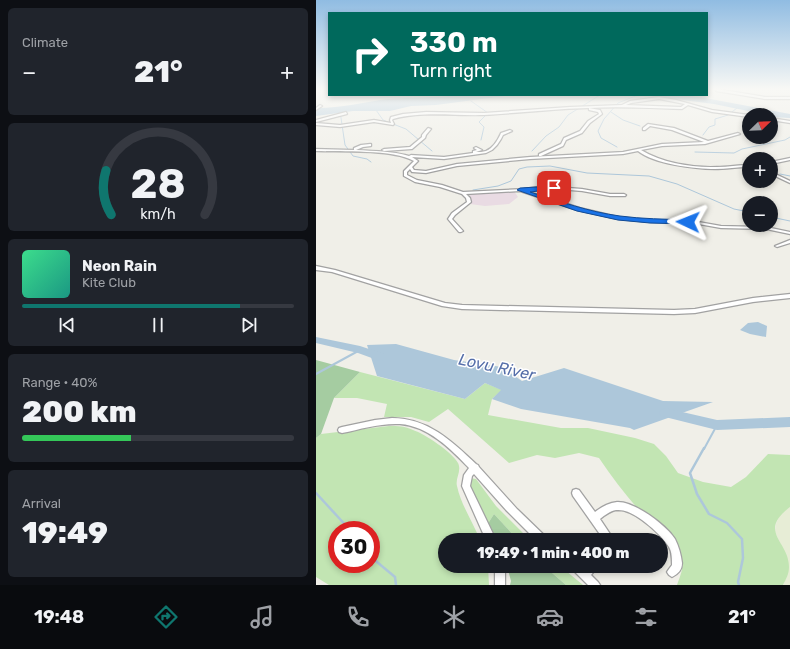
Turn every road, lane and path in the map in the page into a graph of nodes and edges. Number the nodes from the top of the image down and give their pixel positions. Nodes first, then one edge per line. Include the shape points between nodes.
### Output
1 (335, 116) edge
2 (400, 116) edge
3 (598, 116) edge
4 (778, 120) edge
5 (316, 122) edge
6 (790, 122) edge
7 (644, 129) dead end
8 (429, 130) dead end
9 (510, 131) dead end
10 (738, 134) dead end
11 (707, 142) junction
12 (370, 145) dead end
13 (476, 148) dead end
14 (317, 149) edge
15 (372, 150) junction
16 (351, 151) junction
17 (640, 151) junction
18 (595, 154) junction
19 (407, 156) junction
20 (534, 157) junction
21 (424, 158) junction
22 (608, 158) dead end
23 (790, 159) edge
24 (416, 161) junction
25 (778, 162) edge
26 (742, 166) edge
27 (411, 167) junction
28 (778, 176) edge
29 (790, 182) edge
30 (520, 190) junction
31 (463, 193) junction
32 (624, 195) dead end
33 (461, 231) dead end
34 (790, 233) edge
35 (790, 242) edge
36 (777, 246) dead end
37 (316, 268) edge
38 (790, 296) edge
39 (342, 430) dead end
40 (475, 467) junction
41 (576, 493) dead end
42 (594, 518) junction
43 (488, 533) edge
44 (536, 533) edge
45 (604, 533) edge
46 (672, 572) dead end
47 (500, 573) edge
48 (585, 574) edge
49 (500, 585) edge
50 (595, 585) edge

1 - 5 street
2 - 5 street via 392,118 393,124 374,121 343,126
3 - 20 street via 581,132 565,139 561,146
4 - 6 street
7 - 11 street via 649,125 671,128
8 - 15 street via 411,148
9 - 21 street via 502,134 488,151 452,157
10 - 11 street
11 - 17 street via 655,146
12 - 16 street
13 - 21 street via 480,150
14 - 16 street
15 - 16 street
15 - 19 street
17 - 18 street
17 - 26 street via 655,159 696,167
18 - 20 street
18 - 22 street
19 - 21 street
19 - 24 street
20 - 27 street via 457,165 424,172 413,171
21 - 24 street
23 - 25 street
24 - 27 street
27 - 31 street via 405,175 416,181
28 - 29 street
30 - 31 street
30 - 32 street via 550,188
30 - 34 street via 579,209 618,218 693,222 721,228 766,228
31 - 33 street via 468,202 451,215 450,219
35 - 36 street
37 - 38 street via 444,305 462,307 674,312
39 - 40 street via 392,421 408,422 435,434
40 - 43 street via 468,474 466,486
40 - 44 street
41 - 42 street
42 - 45 street
42 - 46 street via 610,508 622,506 651,521 666,534 678,557 677,567
47 - 49 street
48 - 50 street

